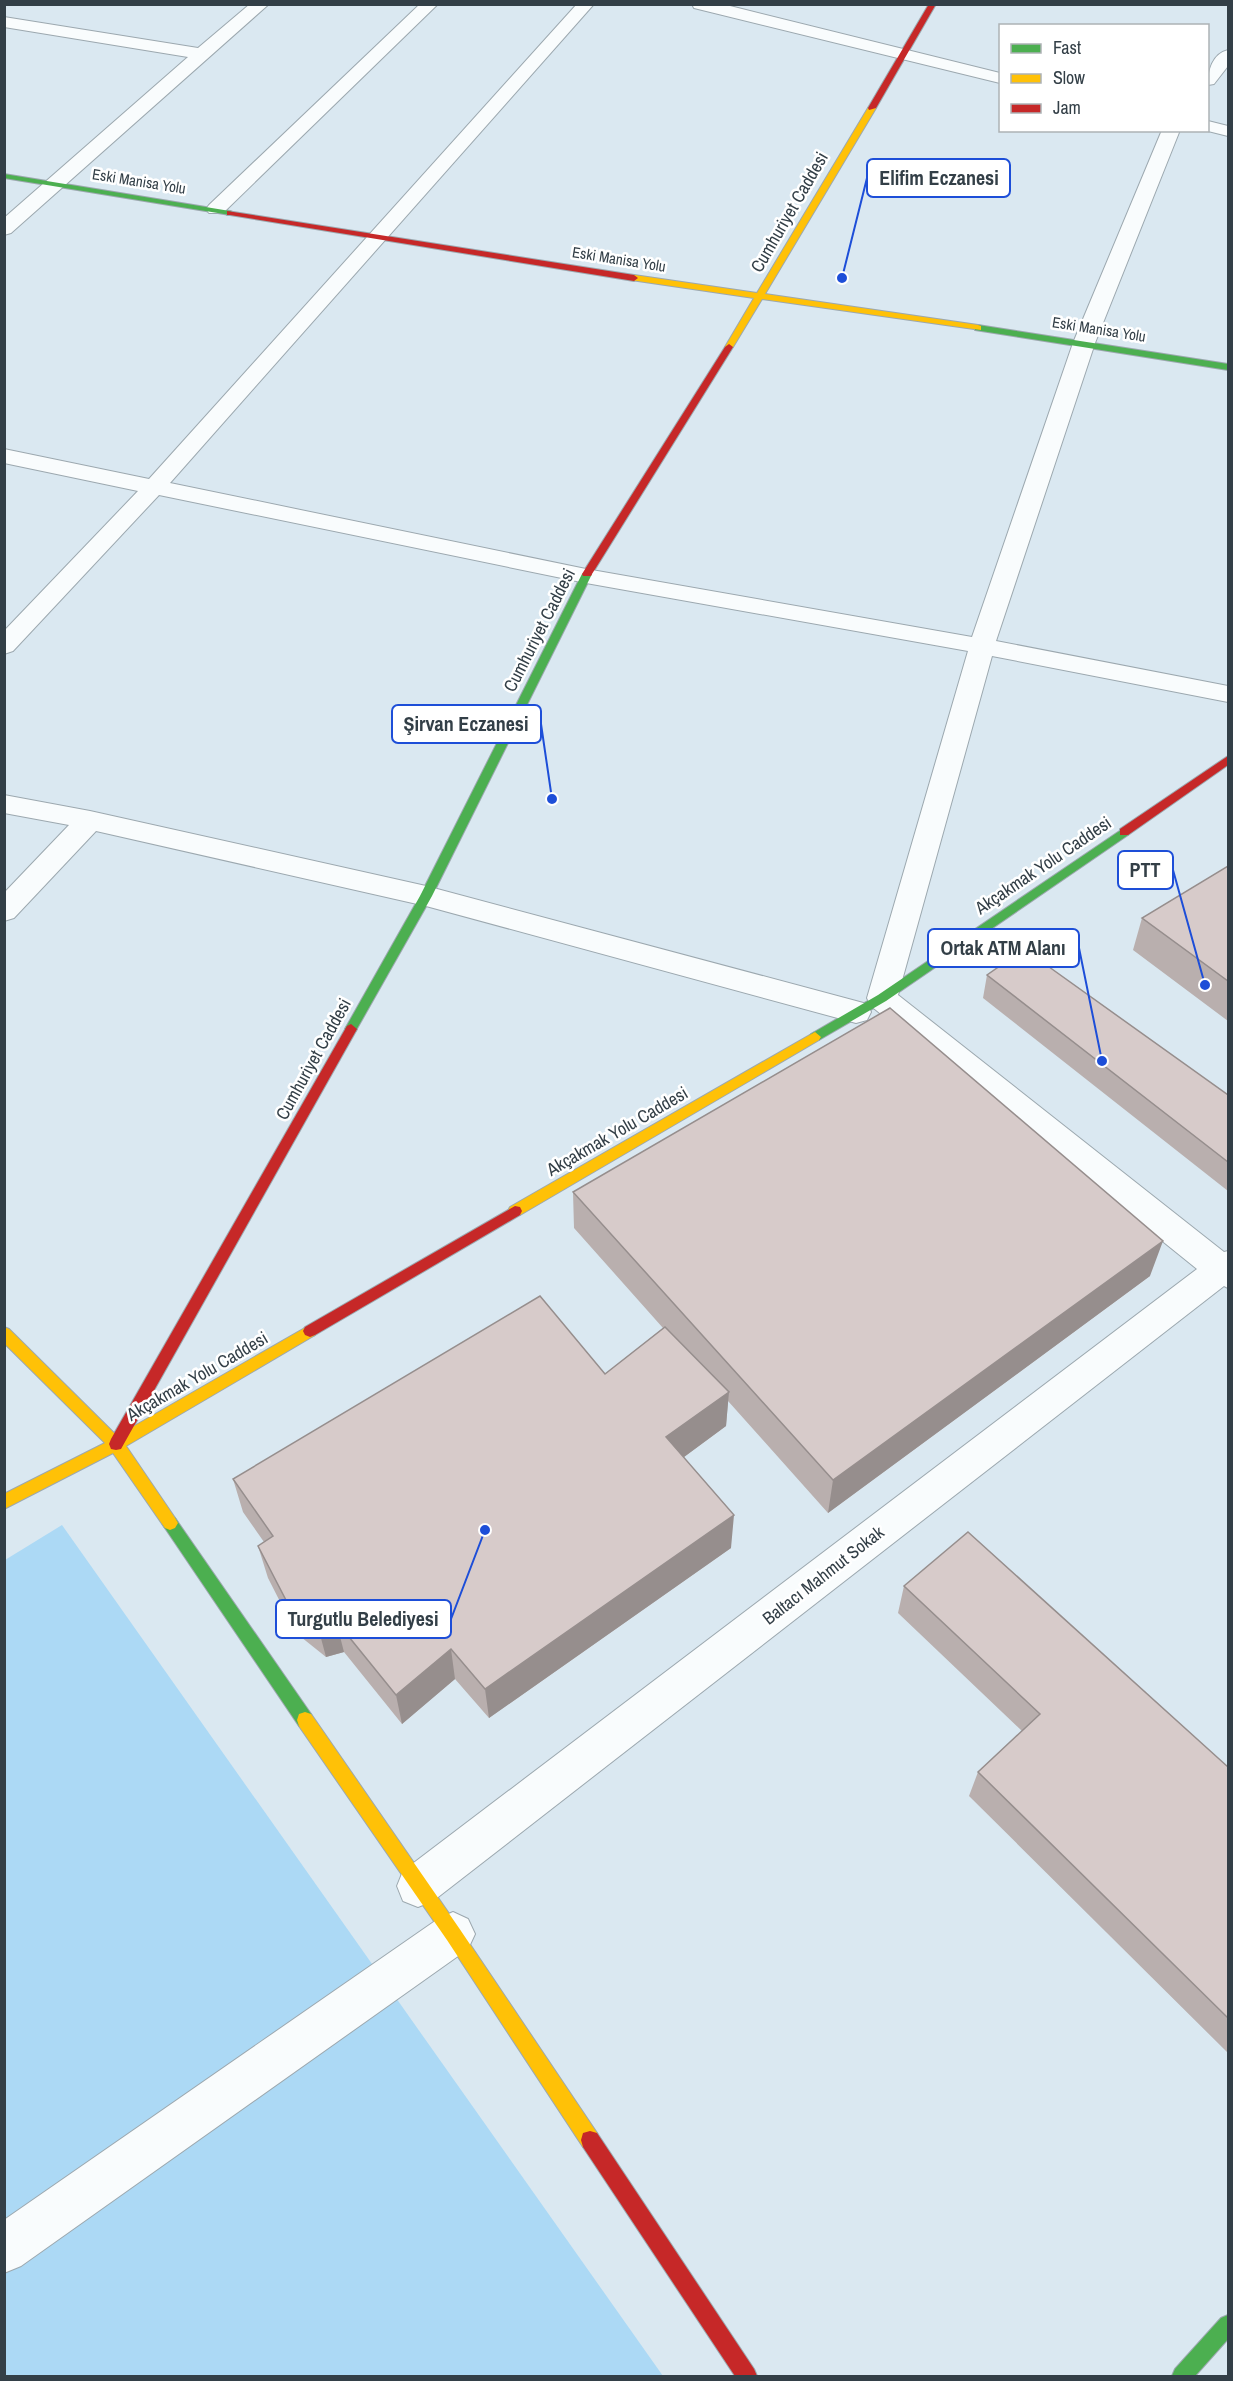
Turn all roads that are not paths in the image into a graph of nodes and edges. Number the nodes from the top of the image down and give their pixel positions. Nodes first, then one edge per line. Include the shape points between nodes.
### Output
1 (261, 4) edge
2 (430, 4) edge
3 (586, 4) edge
4 (700, 4) edge
5 (933, 4) edge
6 (4, 22) edge
7 (202, 54) junction
8 (902, 55) junction
9 (1228, 55) edge
10 (999, 78) edge
11 (1209, 79) edge
12 (1209, 126) edge
13 (1228, 131) edge
14 (1170, 132) edge
15 (4, 176) edge
16 (56, 184) junction
17 (216, 209) junction
18 (4, 229) edge
19 (377, 236) junction
20 (760, 298) junction
21 (1084, 343) junction
22 (1228, 367) edge
23 (4, 456) edge
24 (155, 486) junction
25 (586, 576) junction
26 (4, 646) edge
27 (982, 646) junction
28 (1228, 694) edge
29 (1228, 760) edge
30 (4, 804) edge
31 (90, 820) junction
32 (426, 896) junction
33 (4, 911) edge
34 (869, 1005) junction
35 (1226, 1269) edge
36 (4, 1333) edge
37 (116, 1444) junction
38 (4, 1502) edge
39 (418, 1886) junction
40 (453, 1934) junction
41 (4, 2249) edge
42 (1228, 2325) edge
43 (747, 2376) edge
44 (1182, 2376) edge

1 - 7 street
2 - 17 street
3 - 19 street
4 - 8 street
5 - 8 main road, Cumhuriyet Caddesi
6 - 7 street
7 - 16 street
8 - 10 street
8 - 20 main road, Cumhuriyet Caddesi
9 - 11 street
12 - 13 street
14 - 21 street
15 - 16 main road, Eski Manisa Yolu
16 - 17 main road, Eski Manisa Yolu
16 - 18 street
17 - 19 main road, Eski Manisa Yolu
19 - 20 main road, Eski Manisa Yolu
19 - 24 street
20 - 21 main road, Eski Manisa Yolu
20 - 25 main road, Cumhuriyet Caddesi
21 - 22 main road, Eski Manisa Yolu
21 - 27 street
23 - 24 street
24 - 25 street
24 - 26 street
25 - 27 street
25 - 32 main road, Cumhuriyet Caddesi
27 - 28 street
27 - 34 street
29 - 34 main road, Akçakmak Yolu Caddesi
30 - 31 street
31 - 32 street
31 - 33 street
32 - 34 street
32 - 37 main road, Cumhuriyet Caddesi
34 - 35 street
34 - 37 main road, Akçakmak Yolu Caddesi
35 - 39 street, Baltacı Mahmut Sokak
36 - 37 main road
37 - 38 main road, Akçakmak Yolu Caddesi
37 - 39 main road
39 - 40 main road
40 - 41 street
40 - 43 main road
42 - 44 main road

